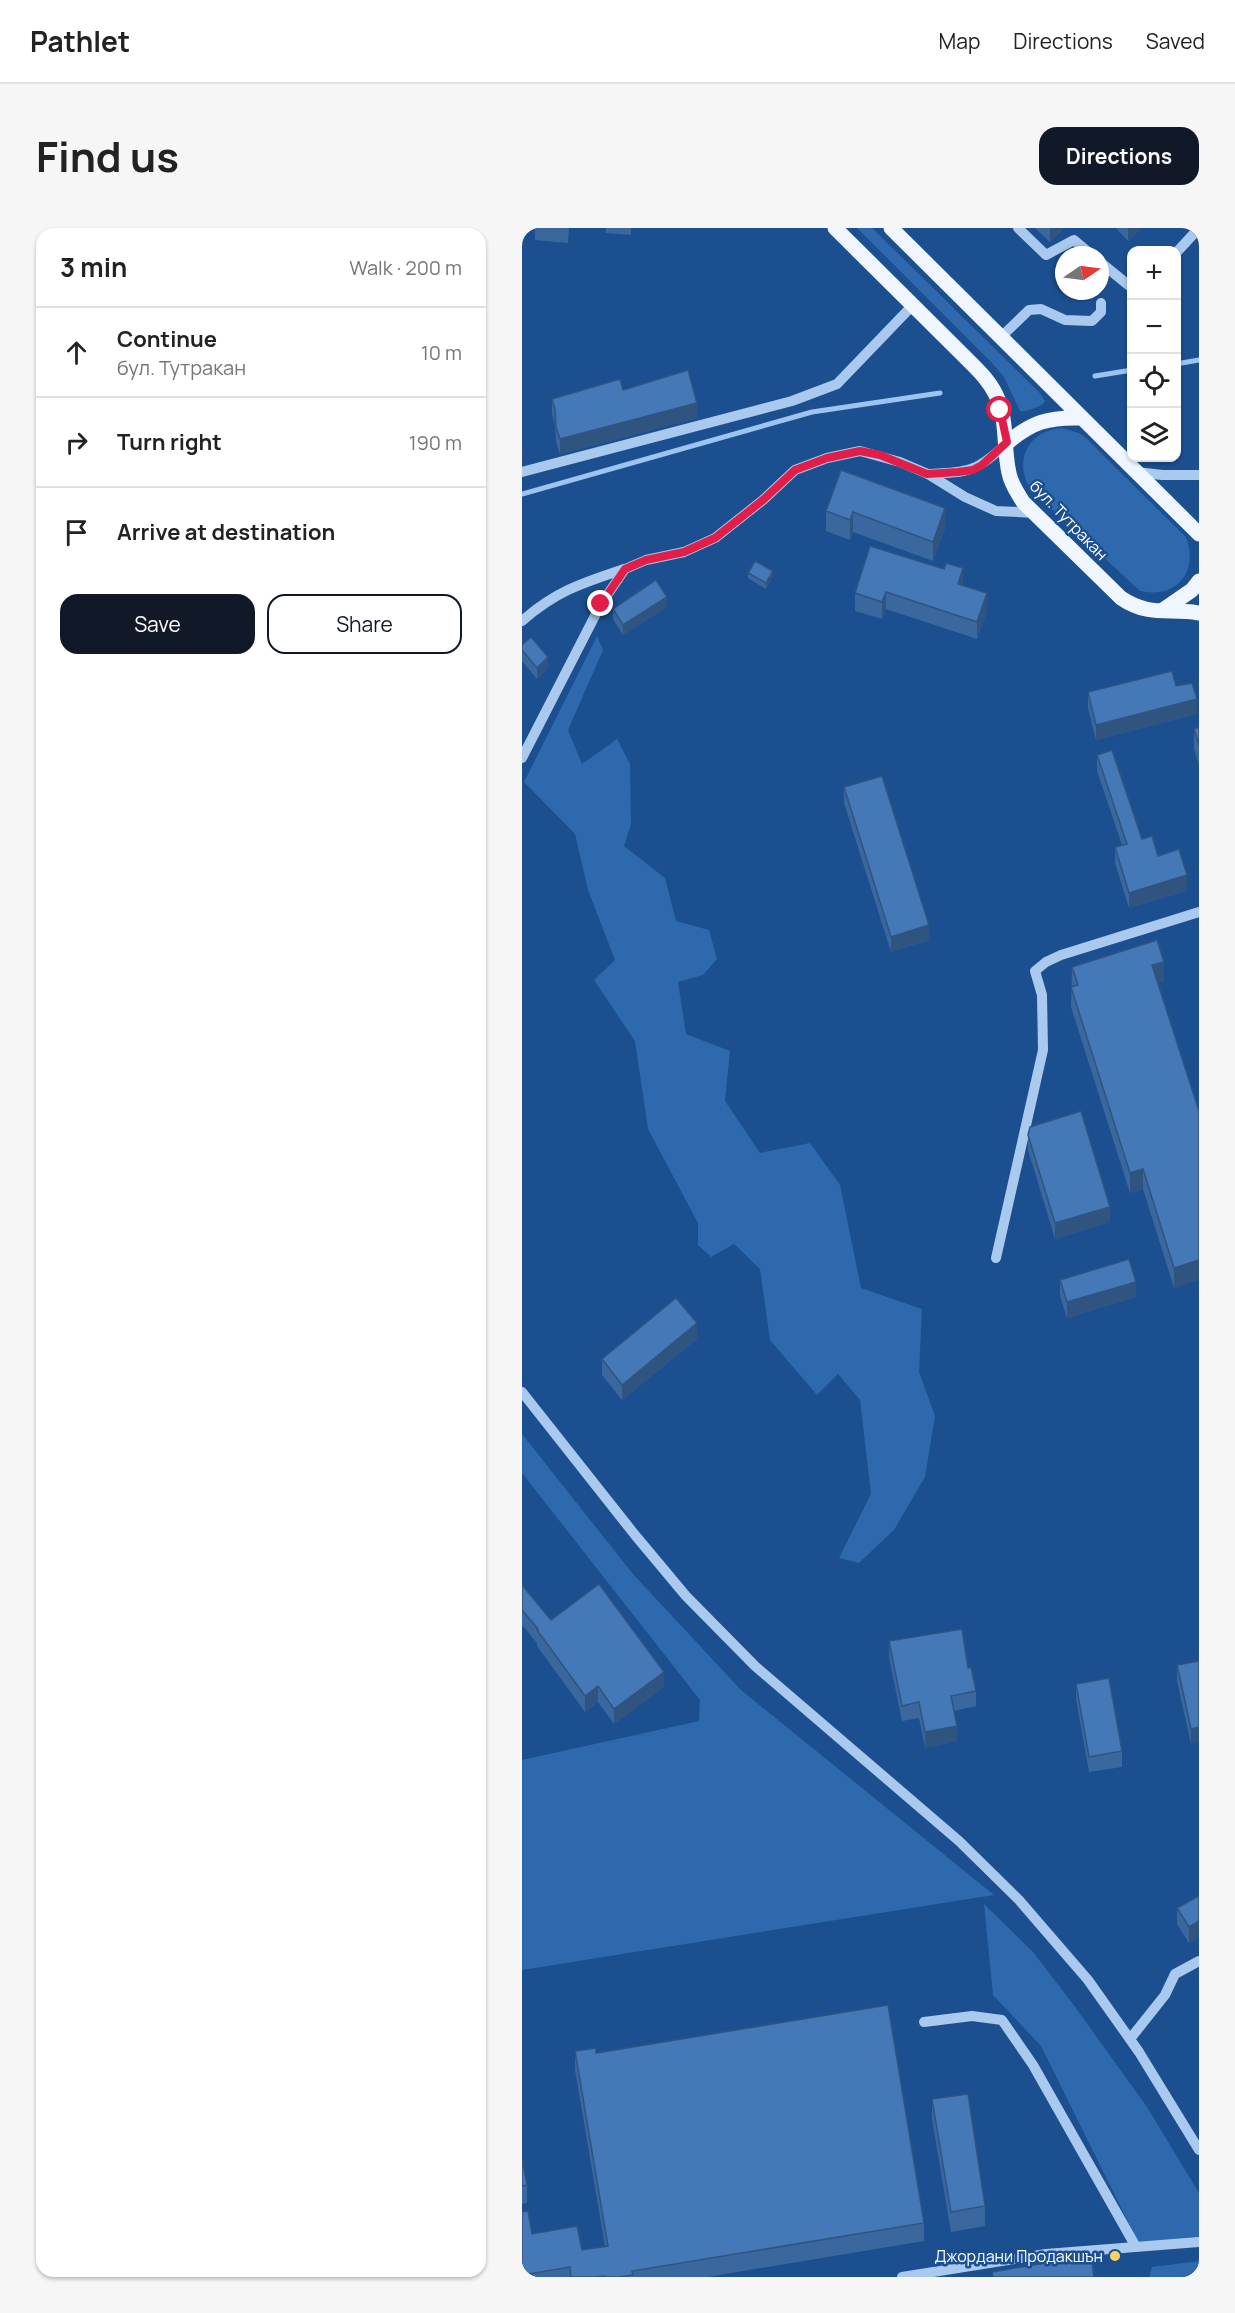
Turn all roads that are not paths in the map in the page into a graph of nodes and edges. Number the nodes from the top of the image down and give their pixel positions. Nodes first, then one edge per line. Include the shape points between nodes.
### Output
1 (835, 228) edge
2 (891, 228) edge
3 (1018, 228) edge
4 (1199, 228) edge
5 (1063, 246) edge
6 (1081, 246) edge
7 (1181, 248) edge
8 (1055, 250) edge
9 (1109, 270) edge
10 (1127, 285) edge
11 (1101, 303) dead end
12 (912, 306) junction
13 (1001, 337) junction
14 (1081, 418) junction
15 (1007, 442) junction
16 (1135, 471) junction
17 (522, 472) edge
18 (927, 474) junction
19 (1199, 475) edge
20 (1036, 513) junction
21 (1199, 534) edge
22 (625, 569) junction
23 (1199, 581) edge
24 (1161, 611) junction
25 (1199, 613) edge
26 (522, 621) edge
27 (522, 758) edge
28 (1199, 912) edge
29 (996, 1258) dead end
30 (522, 1392) edge
31 (1199, 1961) edge
32 (924, 2022) dead end
33 (1130, 2039) junction
34 (1199, 2150) edge
35 (1199, 2242) edge
36 (1136, 2247) junction
37 (902, 2277) edge

1 - 12 main road, бул. Тутракан
2 - 13 main road
3 - 8 street via 1046,255
4 - 7 street
5 - 6 street via 1074,240
9 - 10 street
11 - 13 street via 1101,312 1092,321 1065,320 1041,309 1029,310
12 - 15 main road, бул. Тутракан via 990,384 997,396
12 - 17 street via 837,384 792,401
13 - 14 main road
14 - 15 main road via 1037,422
14 - 16 main road
15 - 18 street via 973,470
15 - 20 main road, бул. Тутракан via 1013,488
16 - 19 street via 1161,476
16 - 21 main road
18 - 20 street via 996,511
18 - 22 street via 860,451 827,458 795,470 715,538 684,552
20 - 24 main road, бул. Тутракан via 1121,598 1145,610
22 - 26 street via 571,587
22 - 27 street via 601,604
23 - 24 main road via 1192,591
24 - 25 main road, бул. Тутракан
28 - 29 street via 1061,955 1035,971 1042,994 1043,1050
30 - 33 street via 686,1596 755,1666 959,1841 1019,1900 1088,1980
31 - 33 street via 1175,1974 1165,1995
32 - 36 street via 972,2016 1002,2020 1034,2066
33 - 34 street
35 - 36 street
36 - 37 street via 1046,2254

